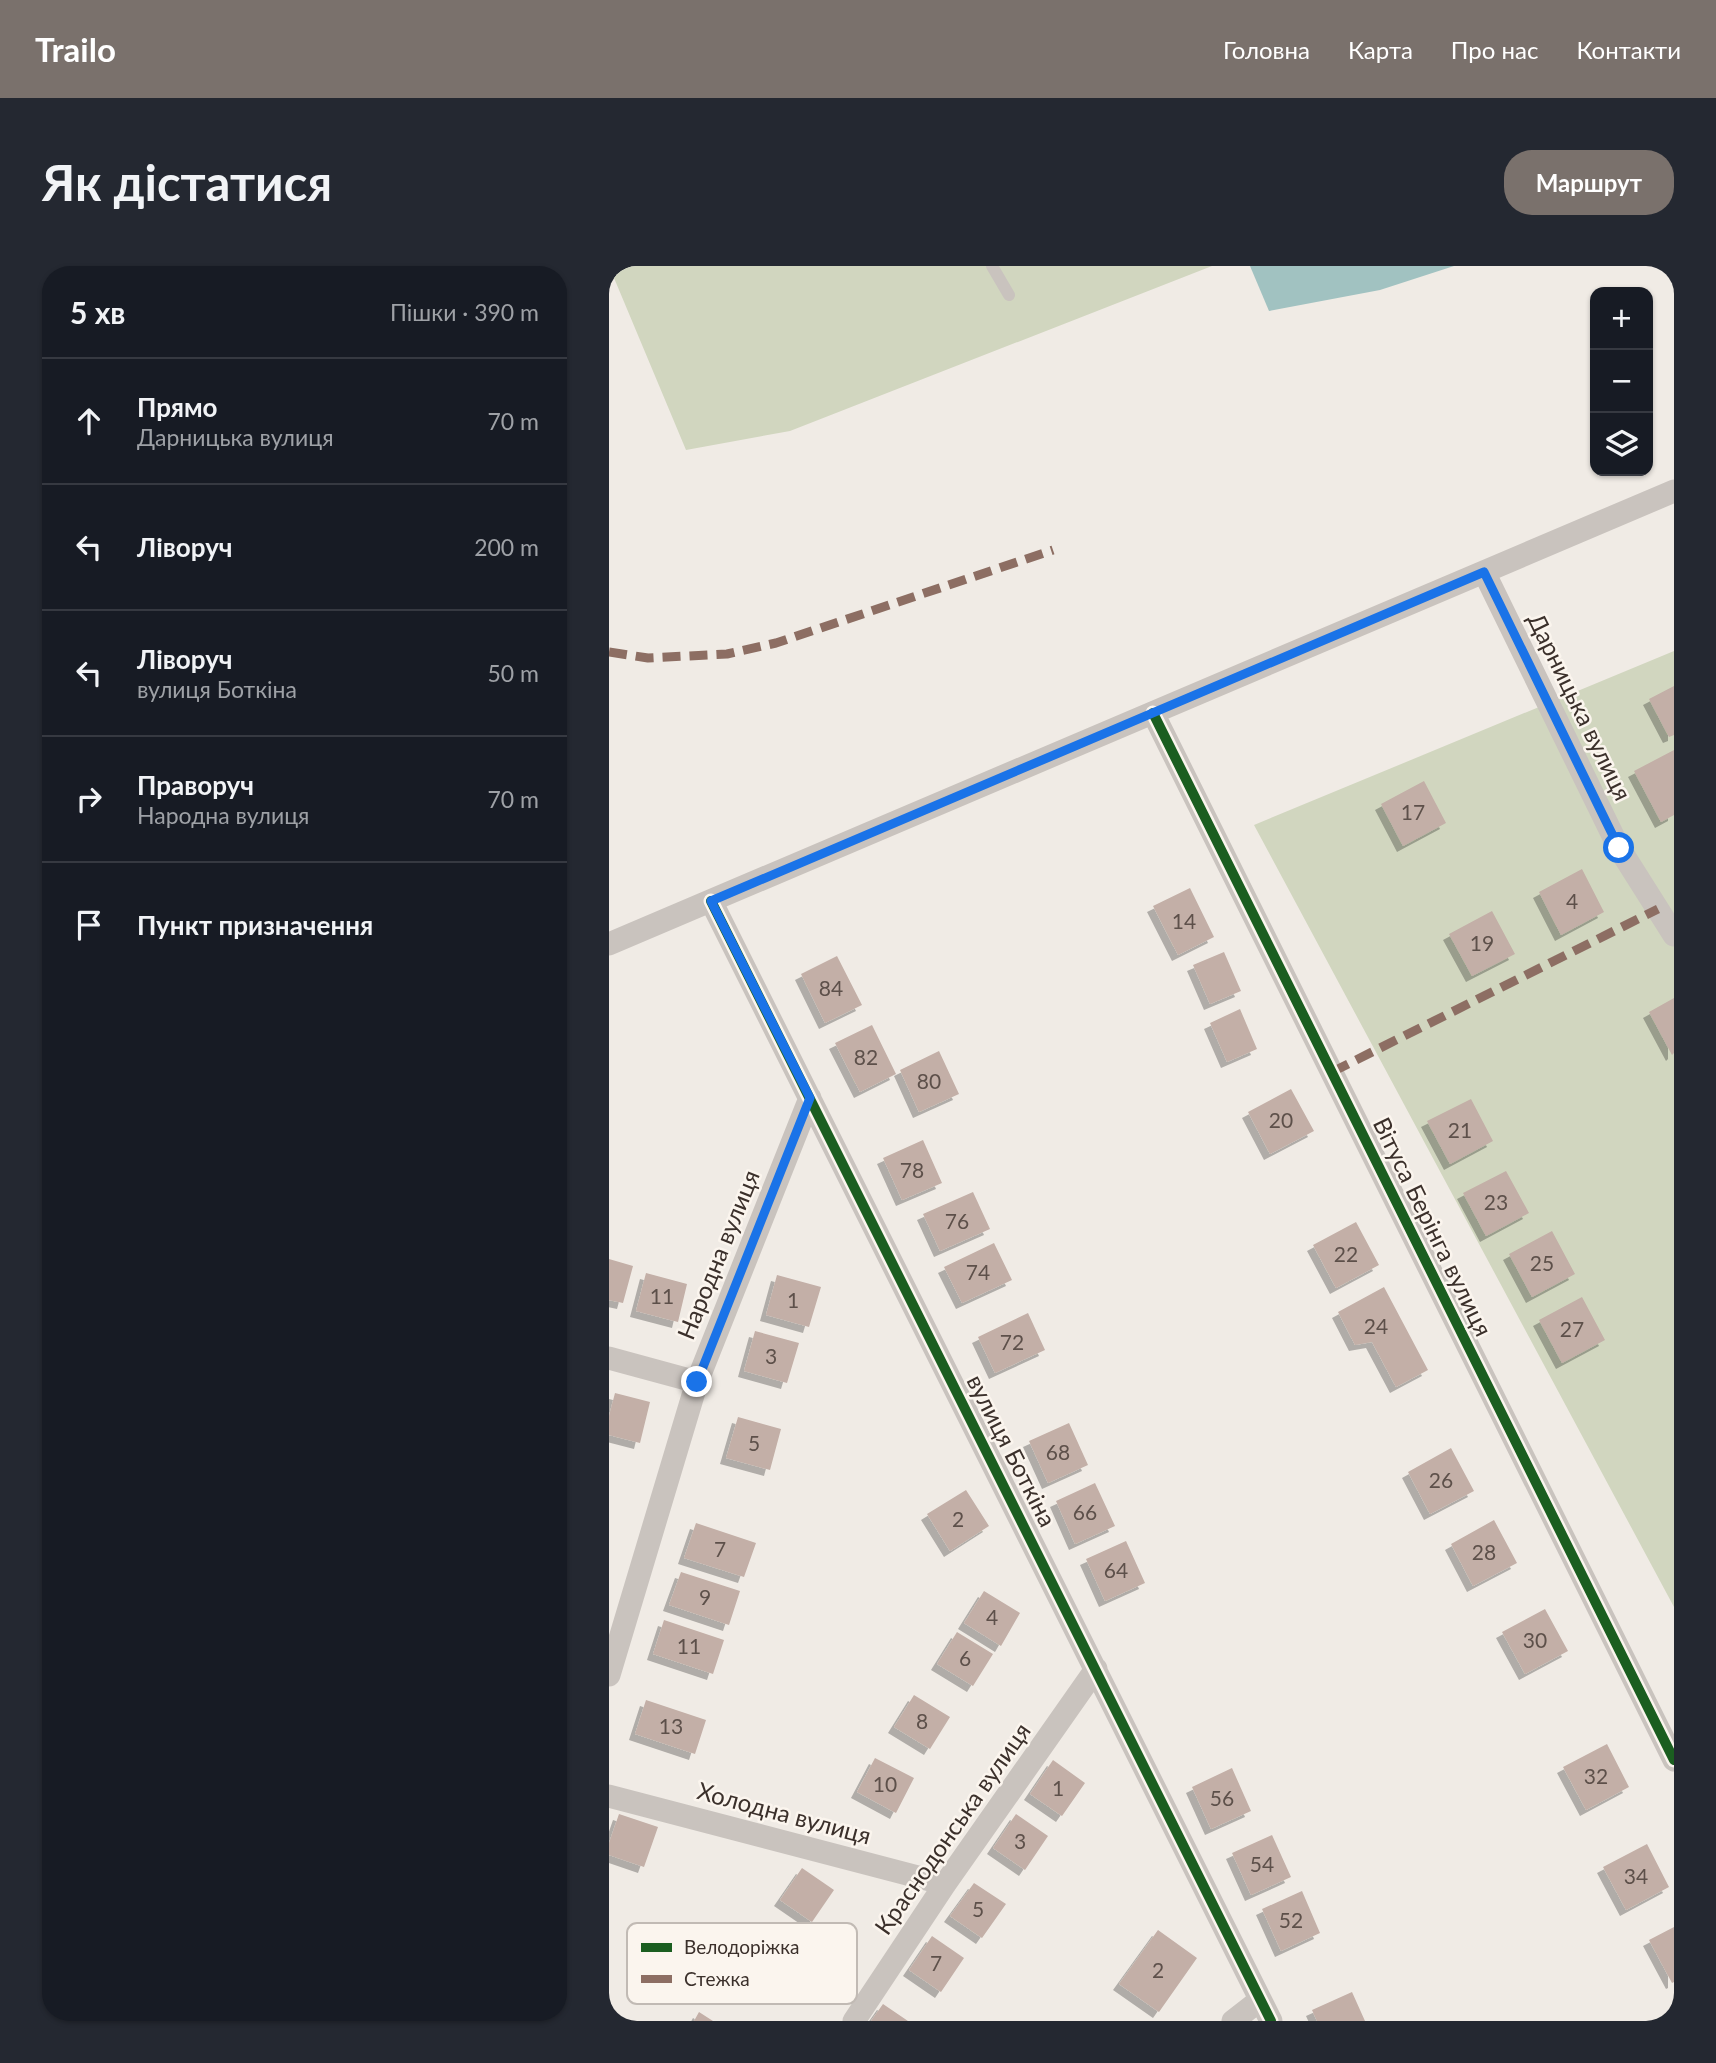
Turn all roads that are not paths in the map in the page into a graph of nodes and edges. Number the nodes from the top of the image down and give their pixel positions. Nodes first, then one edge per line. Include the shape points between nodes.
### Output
1 (992, 266) edge
2 (1009, 295) dead end
3 (1674, 491) edge
4 (1484, 572) junction
5 (1153, 713) junction
6 (711, 901) junction
7 (1674, 935) edge
8 (609, 944) edge
9 (810, 1098) junction
10 (609, 1358) edge
11 (697, 1382) junction
12 (1096, 1669) junction
13 (609, 1675) edge
14 (1674, 1760) edge
15 (609, 1796) edge
16 (945, 1884) junction
17 (1260, 2000) junction
18 (854, 2021) edge
19 (1233, 2021) edge
20 (1271, 2021) edge

1 - 2 lane
3 - 4 street
4 - 5 street
4 - 7 street, Дарницька вулиця via 1619,848
5 - 6 street
5 - 14 street, Вітуса Берінга вулиця
6 - 8 street
6 - 9 street, вулиця Боткіна
9 - 11 street, Народна вулиця
9 - 12 street, вулиця Боткіна
10 - 11 street
11 - 13 street, Народна вулиця
12 - 16 street, Краснодонська вулиця
12 - 17 street, вулиця Боткіна
15 - 16 street, Холодна вулиця
16 - 18 street, Краснодонська вулиця
17 - 19 street
17 - 20 street, вулиця Боткіна

